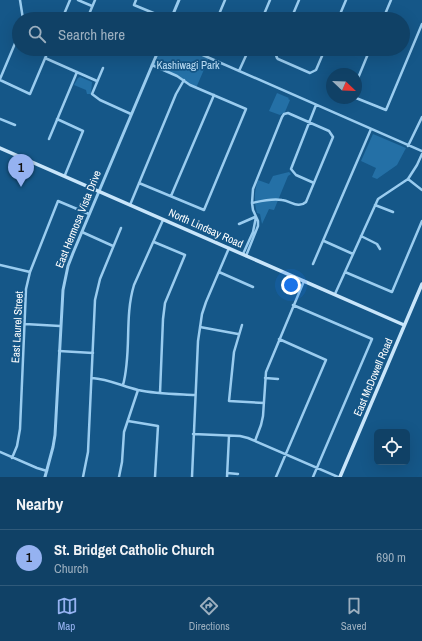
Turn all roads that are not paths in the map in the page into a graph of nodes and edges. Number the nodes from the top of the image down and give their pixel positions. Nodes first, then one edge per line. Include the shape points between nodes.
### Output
1 (20, 0) edge
2 (70, 0) edge
3 (78, 0) edge
4 (95, 0) edge
5 (136, 0) edge
6 (179, 0) edge
7 (225, 0) edge
8 (270, 0) edge
9 (299, 0) edge
10 (346, 0) edge
11 (391, 0) edge
12 (92, 6) junction
13 (22, 12) edge
14 (65, 12) edge
15 (90, 12) edge
16 (151, 12) edge
17 (174, 12) edge
18 (220, 12) edge
19 (265, 12) edge
20 (294, 12) edge
21 (341, 12) edge
22 (386, 12) edge
23 (422, 24) edge
24 (12, 51) edge
25 (410, 53) edge
26 (156, 56) edge
27 (206, 56) edge
28 (246, 56) edge
29 (276, 56) edge
30 (322, 56) edge
31 (367, 56) edge
32 (409, 56) edge
33 (45, 58) joint
34 (152, 65) junction
35 (103, 68) dead end
36 (362, 68) edge
37 (240, 71) junction
38 (77, 72) junction
39 (0, 80) edge
40 (184, 80) junction
41 (97, 81) junction
42 (214, 95) junction
43 (362, 100) edge
44 (316, 105) junction
45 (131, 114) junction
46 (422, 116) edge
47 (0, 119) edge
48 (57, 119) junction
49 (309, 123) junction
50 (15, 125) dead end
51 (371, 130) junction
52 (49, 138) dead end
53 (408, 146) junction
54 (0, 149) edge
55 (422, 153) edge
56 (65, 175) junction
57 (408, 179) junction
58 (314, 182) junction
59 (139, 183) junction
60 (422, 190) edge
61 (99, 191) junction
62 (171, 196) junction
63 (252, 203) junction
64 (130, 205) junction
65 (376, 205) junction
66 (393, 212) dead end
67 (89, 214) junction
68 (256, 216) junction
69 (164, 220) junction
70 (422, 221) edge
71 (239, 224) dead end
72 (121, 228) dead end
73 (82, 232) junction
74 (361, 236) junction
75 (324, 241) junction
76 (154, 242) junction
77 (114, 246) junction
78 (229, 248) junction
79 (380, 249) dead end
80 (353, 254) junction
81 (245, 255) junction
82 (313, 264) dead end
83 (0, 265) edge
84 (30, 272) junction
85 (219, 272) junction
86 (345, 272) junction
87 (304, 280) junction
88 (422, 284) edge
89 (253, 287) dead end
90 (335, 294) junction
91 (293, 305) junction
92 (25, 324) junction
93 (242, 325) dead end
94 (404, 325) junction
95 (60, 326) junction
96 (200, 327) junction
97 (238, 334) junction
98 (278, 339) junction
99 (59, 351) junction
100 (93, 352) junction
101 (92, 378) junction
102 (265, 378) junction
103 (278, 379) dead end
104 (123, 385) junction
105 (138, 390) junction
106 (160, 393) junction
107 (194, 395) junction
108 (264, 402) junction
109 (128, 421) junction
110 (193, 434) junction
111 (229, 436) junction
112 (255, 441) junction
113 (0, 452) edge
114 (286, 454) junction
115 (12, 458) junction
116 (317, 468) junction
117 (47, 471) junction
118 (227, 473) junction
119 (238, 474) dead end
120 (45, 477) edge
121 (83, 477) edge
122 (119, 477) edge
123 (155, 477) edge
124 (192, 477) edge
125 (227, 477) edge
126 (276, 477) edge
127 (313, 477) edge
128 (339, 477) edge

1 - 13 street
2 - 14 street
3 - 12 street
4 - 12 street
5 - 16 street via 134,5
6 - 17 street
7 - 18 street
8 - 19 street
9 - 20 street
10 - 21 street
11 - 22 street
12 - 15 street
23 - 25 street
24 - 39 street
26 - 34 street, East Hermosa Vista Drive
27 - 37 street
28 - 37 street
29 - 30 street via 310,73 316,70
31 - 36 street
32 - 43 street via 386,110
33 - 38 street
33 - 39 street via 30,94
34 - 40 street
34 - 45 street, East Hermosa Vista Drive
35 - 41 street
37 - 44 street
38 - 41 street
38 - 48 street
40 - 42 street
40 - 59 street
41 - 45 street via 92,94
42 - 62 street
42 - 62 street via 246,109 204,210
44 - 49 street
44 - 51 street
45 - 61 street, East Hermosa Vista Drive
46 - 53 street
47 - 50 street
48 - 52 street
48 - 56 street via 83,130
49 - 58 street via 291,169 296,175
49 - 58 street via 330,131 333,137
49 - 63 street via 288,113 284,114 255,182
51 - 53 street
51 - 75 street
53 - 55 street
54 - 56 main road, North Lindsay Road
55 - 57 street
56 - 61 main road, North Lindsay Road
57 - 60 street
57 - 65 street via 378,199
58 - 63 street via 303,205 283,200
59 - 62 street
59 - 64 street
61 - 64 main road, North Lindsay Road
61 - 67 street, East Hermosa Vista Drive
63 - 68 street
64 - 69 main road, North Lindsay Road
65 - 66 street
65 - 74 street
67 - 73 street, East Hermosa Vista Drive
67 - 84 street, East Laurel Street via 58,201
68 - 71 street
68 - 81 street
69 - 76 street
69 - 78 main road, North Lindsay Road
70 - 86 street via 392,292
72 - 77 street
73 - 77 street
73 - 95 street, East Hermosa Vista Drive via 64,278
74 - 79 street via 377,244
74 - 80 street
75 - 80 street
75 - 82 street
76 - 104 street via 131,295
76 - 106 street via 185,255 165,303 162,319
77 - 100 street via 98,286 94,307
78 - 81 main road, North Lindsay Road
78 - 85 street
80 - 86 street
81 - 87 main road, North Lindsay Road
83 - 84 street
84 - 92 street, East Laurel Street via 26,289
85 - 89 street
85 - 96 street via 206,302
86 - 90 street
87 - 90 main road, North Lindsay Road
87 - 91 street
88 - 94 main road, East McDowell Road
90 - 94 main road, North Lindsay Road
91 - 98 street
91 - 116 street via 372,339
92 - 95 street
92 - 115 street, East Laurel Street via 20,429
93 - 97 street
94 - 128 main road, East McDowell Road
95 - 99 street, East Hermosa Vista Drive
96 - 97 street
96 - 107 street
97 - 108 street via 229,401
98 - 102 street
98 - 114 street via 326,360
99 - 100 street
99 - 117 street, East Hermosa Vista Drive via 54,447
100 - 101 street
101 - 104 street
101 - 121 street via 88,452
102 - 103 street
102 - 108 street
104 - 105 street
105 - 106 street
105 - 109 street
106 - 107 street
107 - 110 street
108 - 112 street via 261,425
109 - 122 street via 124,432
109 - 123 street via 158,426
110 - 111 street
110 - 124 street
111 - 112 street via 240,436
111 - 118 street
112 - 114 street
113 - 115 street
114 - 116 street
114 - 126 street
115 - 117 street
116 - 127 street
116 - 128 street
117 - 120 street, East Hermosa Vista Drive
118 - 119 street
118 - 125 street

